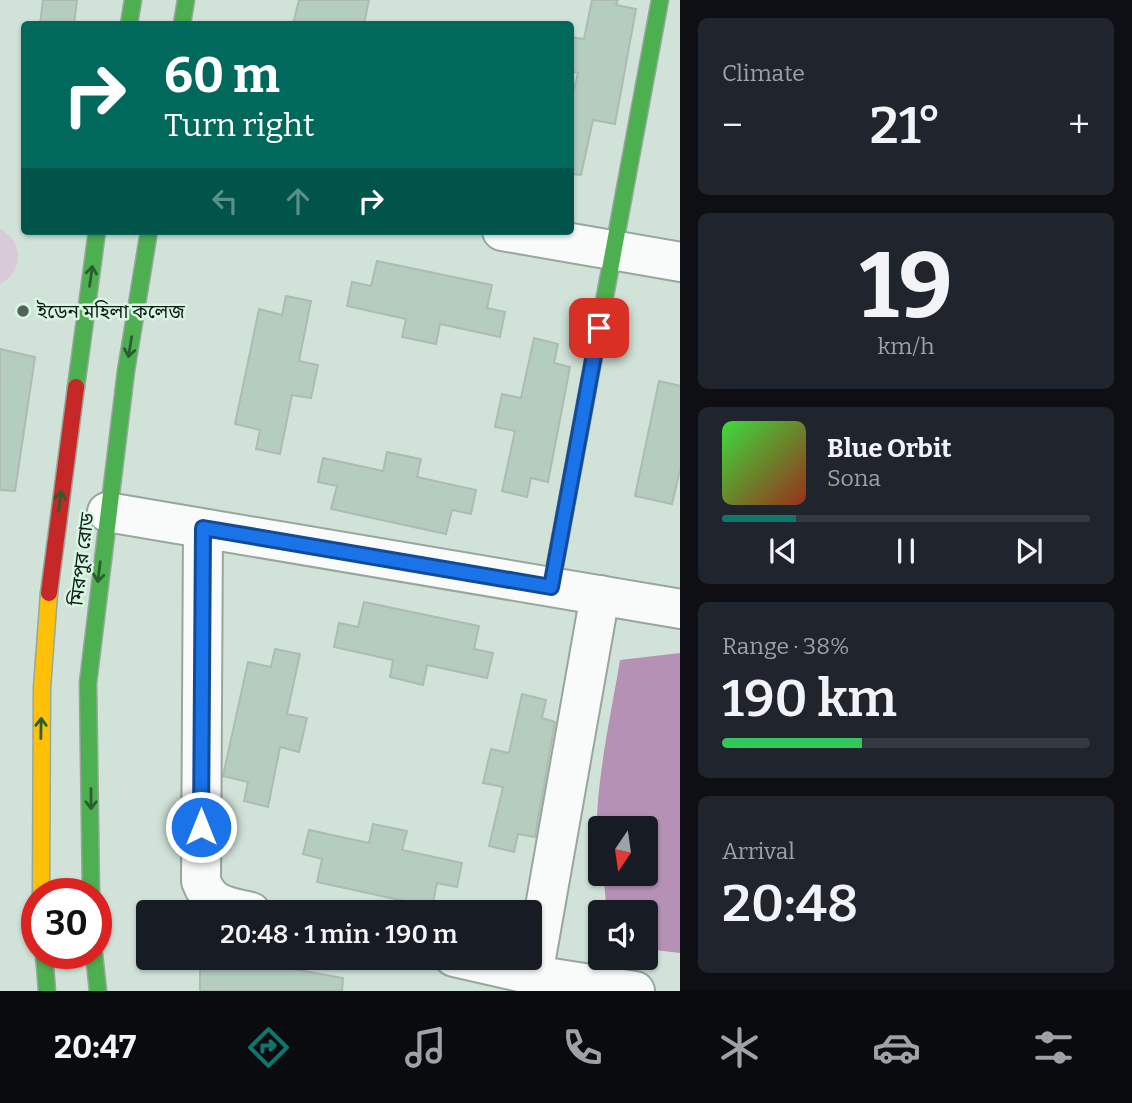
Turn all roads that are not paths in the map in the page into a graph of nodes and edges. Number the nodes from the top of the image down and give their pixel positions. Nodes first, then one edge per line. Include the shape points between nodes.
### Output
1 (133, 0) edge
2 (186, 0) edge
3 (660, 0) edge
4 (130, 21) edge
5 (182, 21) edge
6 (96, 235) edge
7 (148, 235) edge
8 (526, 235) edge
9 (614, 250) junction
10 (680, 262) edge
11 (107, 512) junction
12 (203, 528) junction
13 (551, 587) junction
14 (600, 595) junction
15 (680, 608) edge
16 (41, 878) edge
17 (91, 878) edge
18 (211, 900) edge
19 (45, 969) edge
20 (96, 969) edge
21 (511, 970) edge
22 (533, 975) junction
23 (47, 991) edge
24 (98, 991) edge
25 (635, 991) edge

1 - 4 main road
2 - 5 main road
3 - 9 main road
16 -> 6 main road, মিরপুর রোড via 42,688 51,569
7 -> 11 main road, মিরপুর রোড
8 - 9 street
9 - 10 street
9 - 13 main road
11 - 12 street
11 -> 17 main road, মিরপুর রোড via 89,683
12 - 13 street
12 - 18 street via 201,881
13 - 14 street
14 - 15 street
14 - 22 street
19 - 23 main road
20 - 24 main road
21 - 22 street
22 - 25 street

